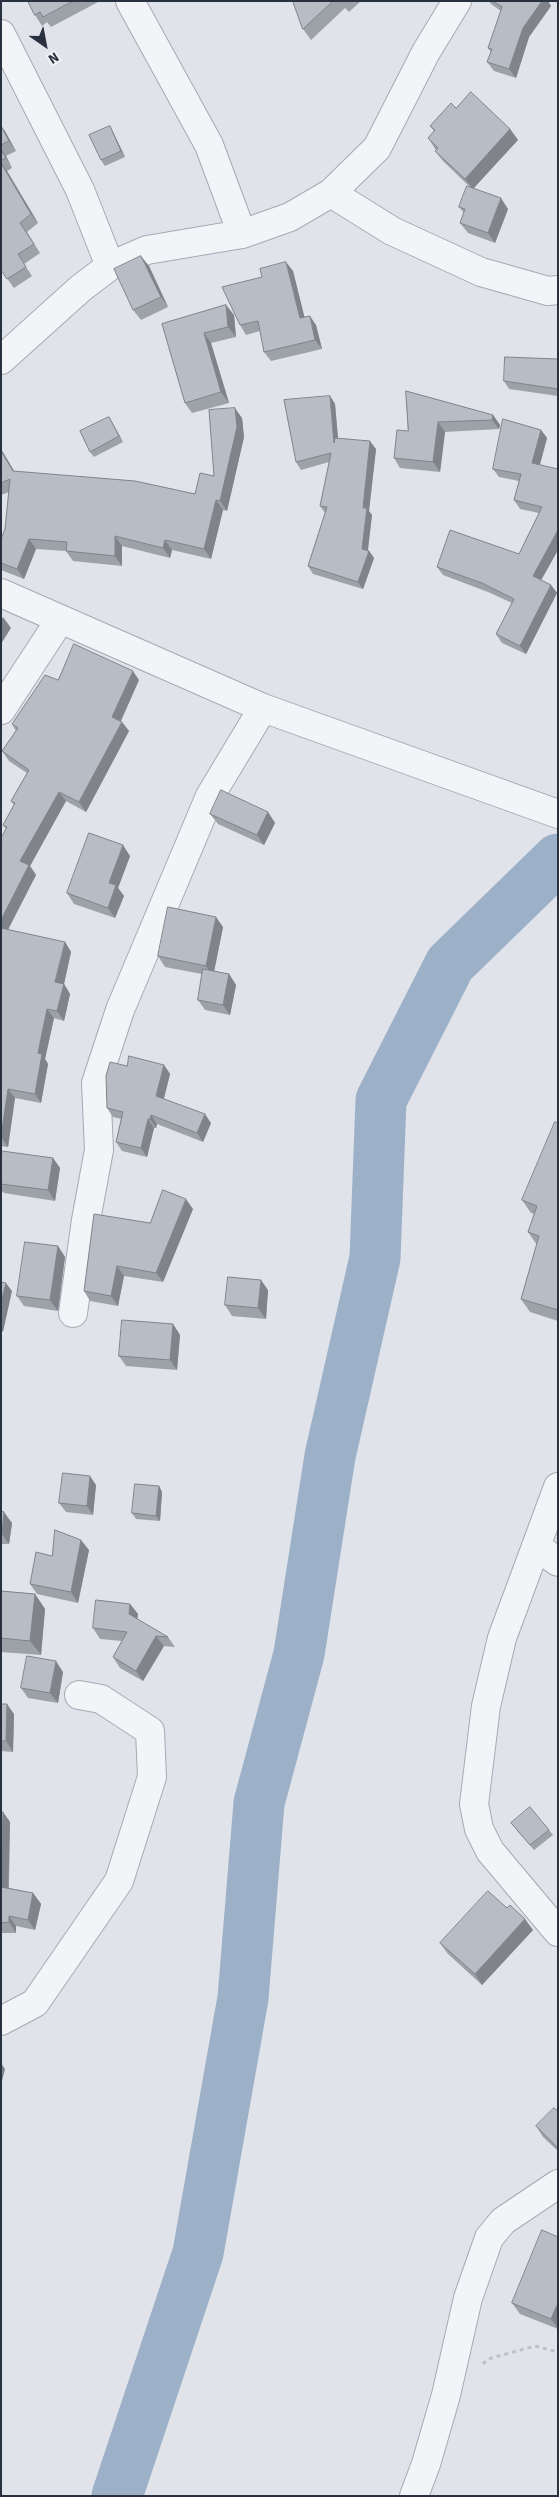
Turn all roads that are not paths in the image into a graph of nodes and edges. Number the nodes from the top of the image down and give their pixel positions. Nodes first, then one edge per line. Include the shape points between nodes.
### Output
1 (130, 1) edge
2 (457, 1) edge
3 (1, 34) edge
4 (331, 193) junction
5 (242, 234) junction
6 (110, 266) junction
7 (558, 290) edge
8 (1, 360) edge
9 (1, 593) edge
10 (60, 620) junction
11 (263, 708) junction
12 (1, 710) edge
13 (558, 814) edge
14 (73, 1313) dead end
15 (558, 1487) edge
16 (536, 1546) junction
17 (558, 1562) edge
18 (78, 1695) dead end
19 (558, 1932) edge
20 (1, 2021) edge
21 (558, 2184) edge
22 (414, 2496) edge

1 - 5 street via 209,145
2 - 4 street via 426,52 377,148
3 - 6 street via 80,190
4 - 5 street via 290,217
4 - 7 street via 392,231 481,272 548,291
5 - 6 street via 147,250
6 - 8 street
9 - 10 street
10 - 11 street
10 - 12 street
11 - 13 street
11 - 14 street via 210,796 120,1010 96,1083 99,1150
15 - 16 street
16 - 17 street
16 - 19 street via 502,1638 486,1706 474,1804 479,1829 490,1851
18 - 20 street via 101,1699 150,1731 152,1777 119,1881 35,2003
21 - 22 street via 503,2221 488,2238 468,2298 446,2395

